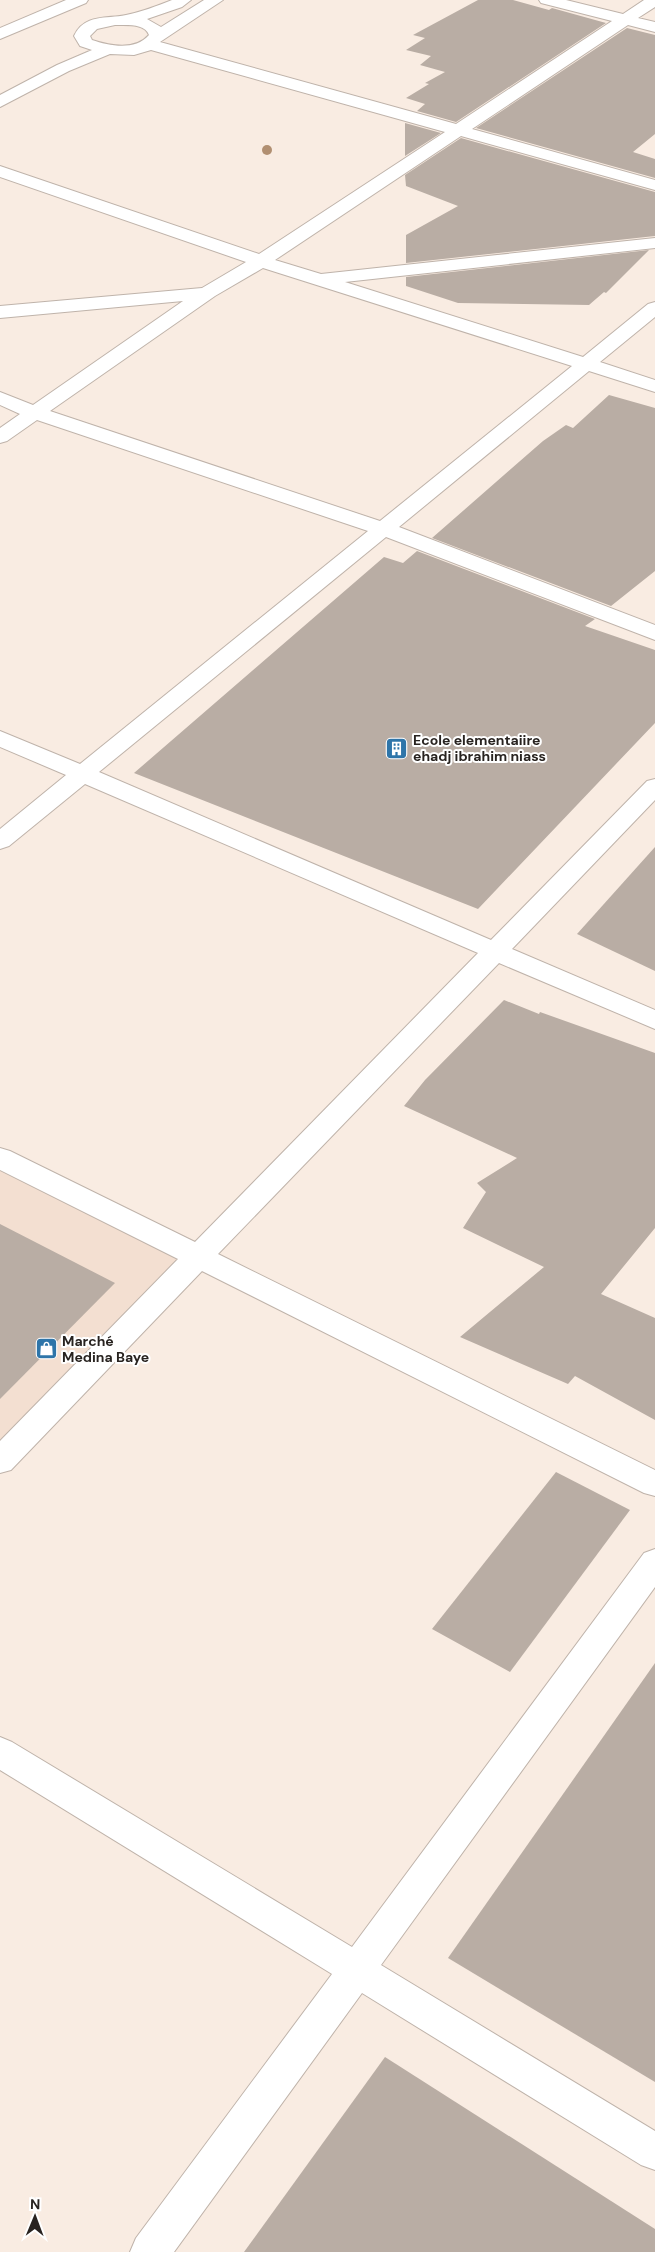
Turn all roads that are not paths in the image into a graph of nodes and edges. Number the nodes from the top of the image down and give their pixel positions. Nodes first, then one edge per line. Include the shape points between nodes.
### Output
1 (80, 0) edge
2 (215, 0) edge
3 (547, 0) edge
4 (655, 0) edge
5 (180, 2) edge
6 (105, 3) dead end
7 (126, 20) junction
8 (626, 20) junction
9 (104, 22) junction
10 (655, 27) edge
11 (0, 34) edge
12 (154, 37) junction
13 (86, 43) junction
14 (107, 50) junction
15 (63, 68) junction
16 (0, 102) edge
17 (458, 129) junction
18 (0, 171) edge
19 (655, 185) edge
20 (655, 243) edge
21 (261, 261) junction
22 (318, 279) junction
23 (208, 292) junction
24 (655, 308) edge
25 (0, 312) edge
26 (585, 364) junction
27 (655, 386) edge
28 (0, 398) edge
29 (36, 413) junction
30 (0, 437) edge
31 (384, 529) junction
32 (655, 632) edge
33 (0, 738) edge
34 (85, 773) junction
35 (655, 786) edge
36 (0, 841) edge
37 (495, 952) junction
38 (655, 1020) edge
39 (0, 1158) edge
40 (199, 1256) junction
41 (0, 1461) edge
42 (655, 1484) edge
43 (655, 1562) edge
44 (0, 1752) edge
45 (357, 1970) junction
46 (655, 2152) edge
47 (150, 2252) edge

1 - 11 street
2 - 12 street
3 - 8 street
4 - 8 street
5 - 7 street
5 - 12 street
6 - 9 street
7 - 9 street
7 - 12 street via 146,24
8 - 10 street
8 - 17 street
9 - 13 street via 83,32
12 - 14 street via 130,50
12 - 17 street
13 - 14 street
13 - 15 street via 68,58
14 - 15 street
15 - 16 street
17 - 19 street
17 - 21 street
18 - 21 street
20 - 22 street
21 - 22 street
21 - 23 street
22 - 26 street
23 - 25 street
23 - 29 street
24 - 26 street
26 - 27 street
26 - 31 street
28 - 29 street
29 - 30 street
29 - 31 street
31 - 32 street
31 - 34 street
33 - 34 street
34 - 36 street
34 - 37 street
35 - 37 street
37 - 38 street
37 - 40 street
39 - 40 street
40 - 41 street
40 - 42 street
43 - 45 street
44 - 45 street
45 - 46 street
45 - 47 street

